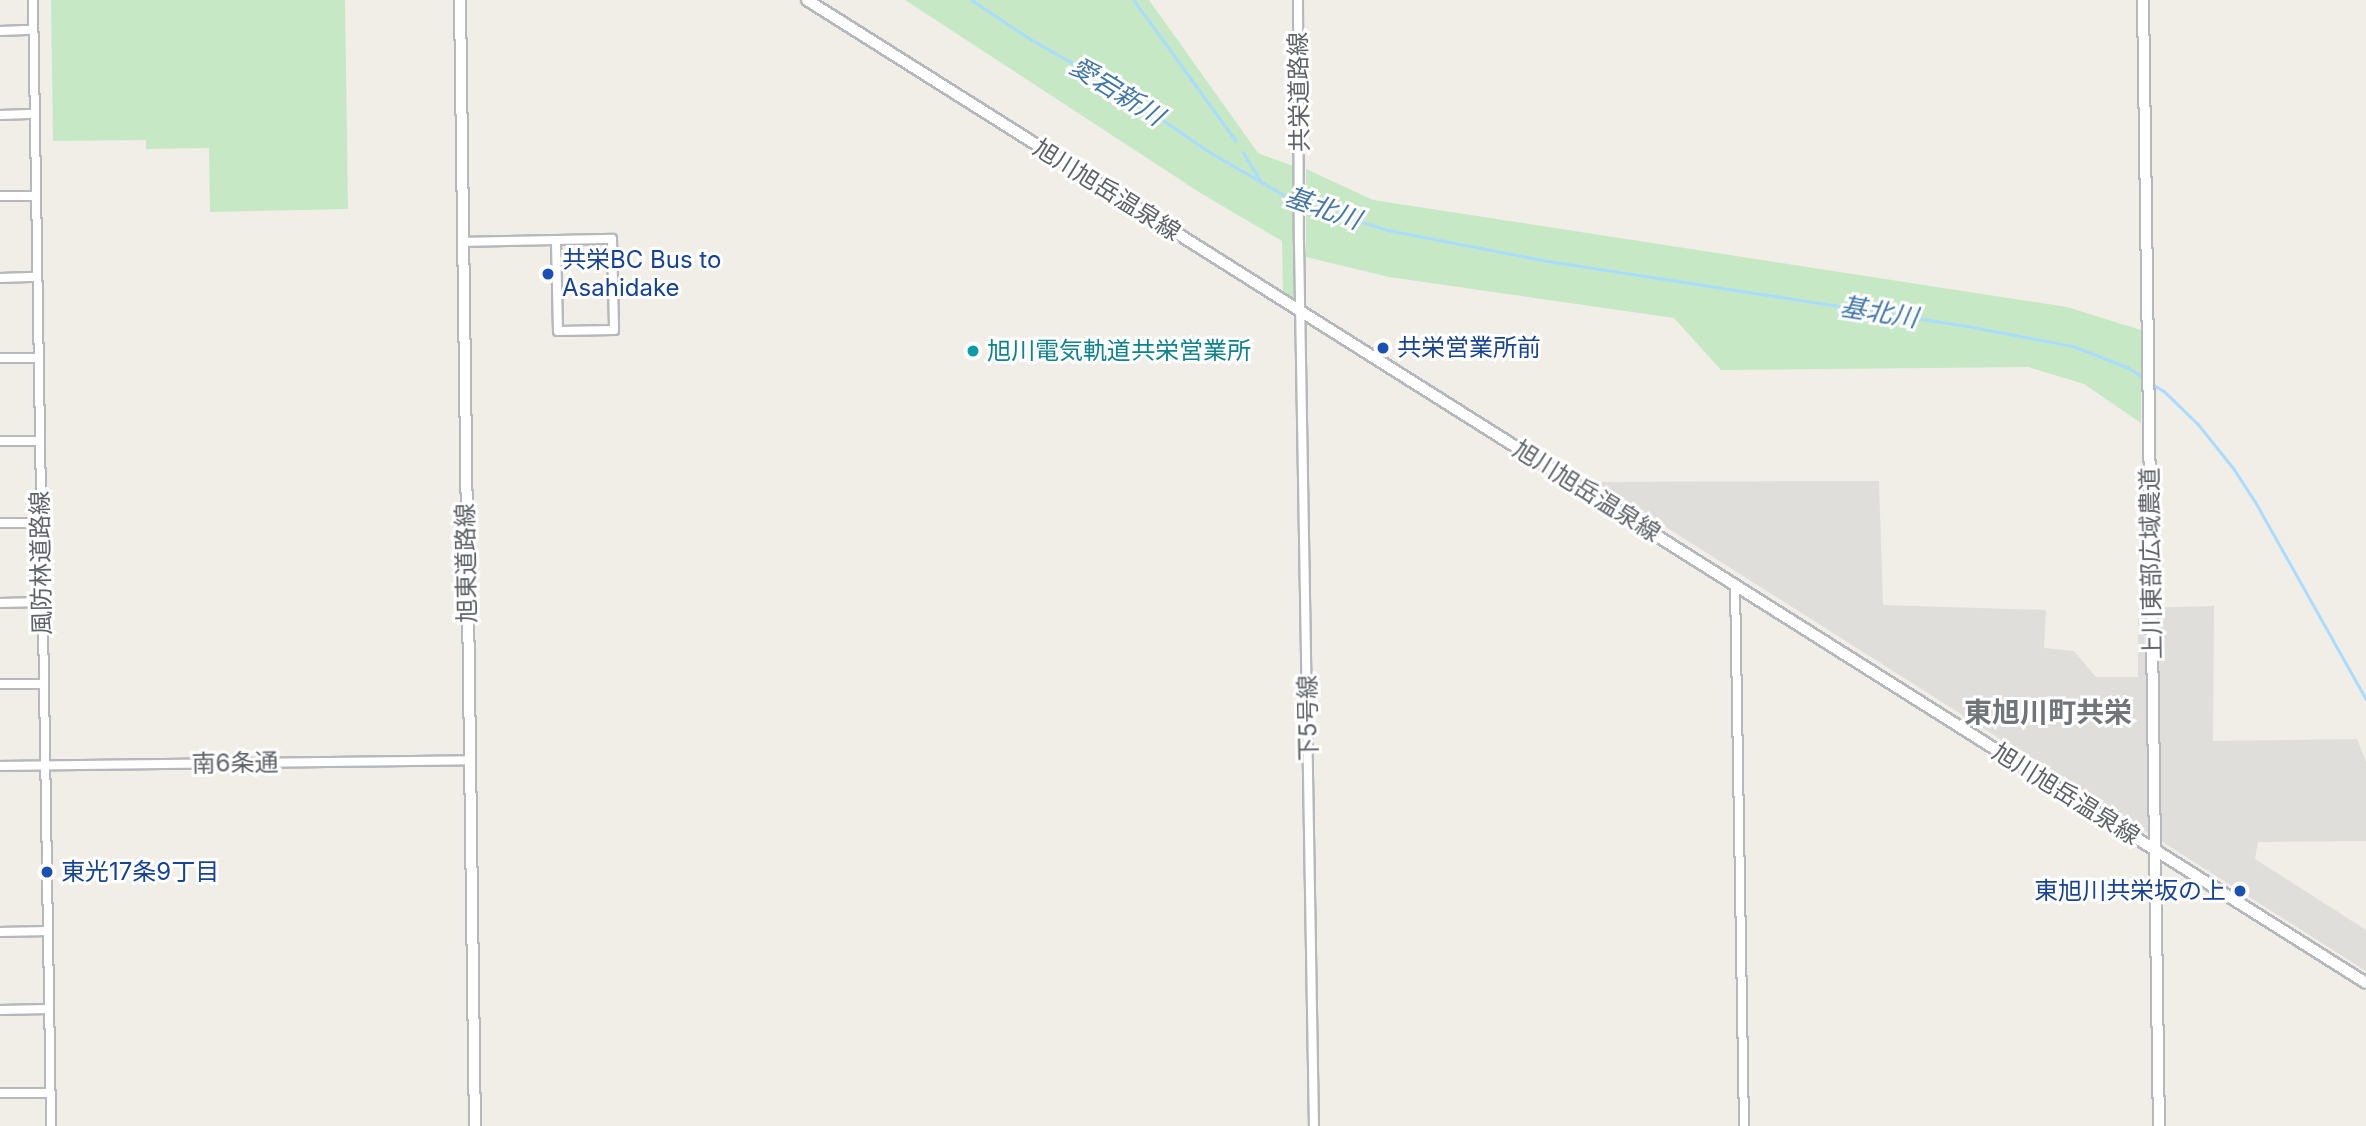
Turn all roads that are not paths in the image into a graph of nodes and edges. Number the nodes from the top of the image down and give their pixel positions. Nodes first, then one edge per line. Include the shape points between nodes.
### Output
1 (33, 0) edge
2 (460, 0) edge
3 (807, 0) edge
4 (1298, 0) edge
5 (2143, 0) edge
6 (33, 30) junction
7 (0, 31) edge
8 (35, 114) junction
9 (0, 115) edge
10 (36, 195) junction
11 (0, 196) edge
12 (556, 241) junction
13 (463, 242) junction
14 (37, 277) junction
15 (0, 278) edge
16 (1301, 311) junction
17 (0, 358) edge
18 (39, 358) junction
19 (40, 440) junction
20 (0, 441) edge
21 (0, 523) edge
22 (40, 523) junction
23 (1735, 584) junction
24 (42, 602) junction
25 (0, 603) edge
26 (0, 684) edge
27 (43, 684) junction
28 (469, 760) junction
29 (0, 766) edge
30 (45, 766) junction
31 (2155, 850) junction
32 (48, 931) junction
33 (0, 932) edge
34 (2366, 983) edge
35 (49, 1009) junction
36 (0, 1010) edge
37 (0, 1093) edge
38 (50, 1093) junction
39 (51, 1126) edge
40 (475, 1126) edge
41 (1314, 1126) edge
42 (1744, 1126) edge
43 (2159, 1126) edge

1 - 6 street, 風防林道路線
2 - 13 street, 旭東道路線
3 - 16 main road, 旭川旭岳温泉線
4 - 16 street, 共栄道路線
5 - 31 street, 上川東部広域農道
6 - 7 street
6 - 8 street, 風防林道路線
8 - 9 street
8 - 10 street, 風防林道路線
10 - 11 street
10 - 14 street, 風防林道路線
12 - 12 street via 612,239 614,330 558,331
12 - 13 street
13 - 28 street, 旭東道路線
14 - 15 street
14 - 18 street, 風防林道路線
16 - 23 main road, 旭川旭岳温泉線
16 - 41 street, 下5号線
17 - 18 street
18 - 19 street, 風防林道路線
19 - 20 street
19 - 22 street, 風防林道路線
21 - 22 street
22 - 24 street, 風防林道路線
23 - 31 main road, 旭川旭岳温泉線
23 - 42 street
24 - 25 street
24 - 27 street, 風防林道路線
26 - 27 street
27 - 30 street, 風防林道路線
28 - 30 street, 南6条通
28 - 40 street, 旭東道路線
29 - 30 street, 南6条通
30 - 32 street, 風防林道路線
31 - 34 main road, 旭川旭岳温泉線
31 - 43 street, 上川東部広域農道
32 - 33 street
32 - 35 street, 風防林道路線
35 - 36 street
35 - 38 street, 風防林道路線
37 - 38 street
38 - 39 street, 風防林道路線

